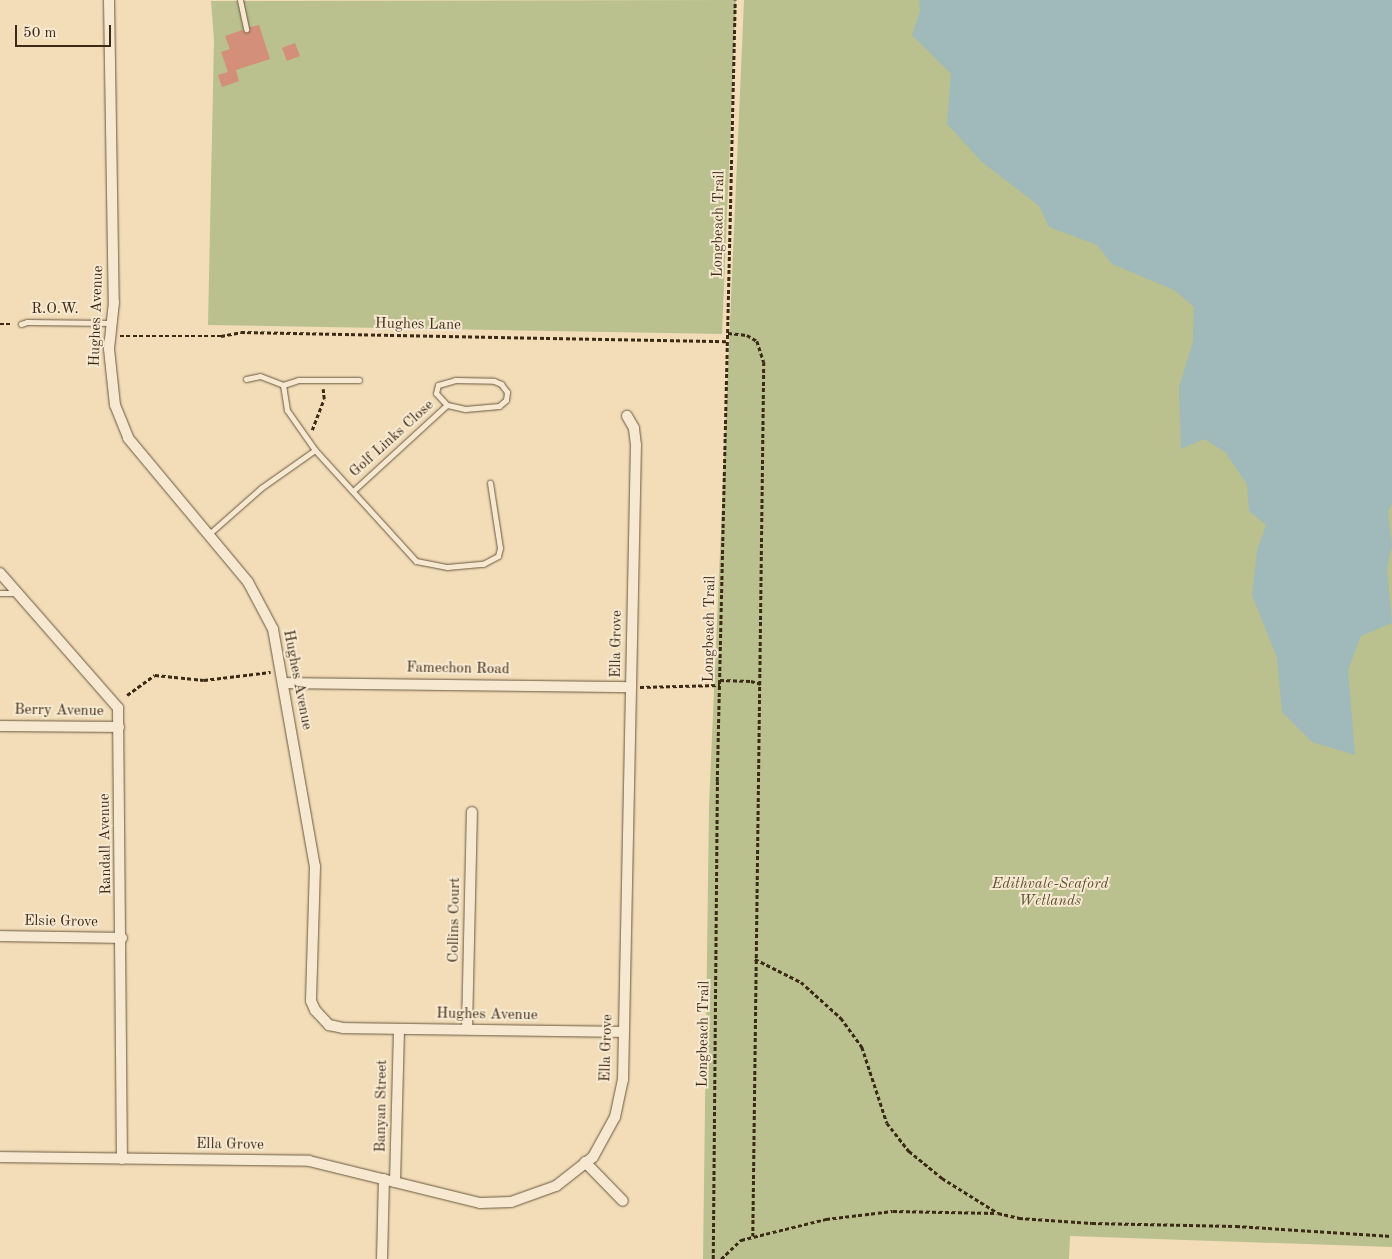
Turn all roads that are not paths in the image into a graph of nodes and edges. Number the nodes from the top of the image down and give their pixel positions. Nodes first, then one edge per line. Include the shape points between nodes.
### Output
1 (109, 0) edge
2 (240, 0) edge
3 (246, 29) dead end
4 (110, 323) junction
5 (21, 324) road end
6 (246, 379) dead end
7 (359, 380) dead end
8 (283, 384) junction
9 (447, 405) junction
10 (627, 416) dead end
11 (315, 450) junction
12 (490, 483) dead end
13 (353, 491) junction
14 (208, 534) junction
15 (0, 573) edge
16 (0, 593) edge
17 (18, 593) junction
18 (284, 683) junction
19 (631, 687) junction
20 (0, 726) edge
21 (118, 727) junction
22 (472, 812) dead end
23 (0, 936) edge
24 (122, 938) junction
25 (467, 1029) junction
26 (399, 1030) junction
27 (623, 1032) junction
28 (0, 1157) edge
29 (122, 1159) junction
30 (586, 1162) junction
31 (384, 1179) junction
32 (395, 1182) junction
33 (623, 1201) dead end
34 (382, 1259) edge

1 - 4 street, Hughes Avenue via 114,302
2 - 3 lane
4 - 5 lane, R.O.W.
4 - 14 street, Hughes Avenue via 112,389 123,429
6 - 8 lane via 260,376
7 - 8 lane via 298,380
8 - 11 lane, Golf Links Close via 287,410
9 - 9 lane, Golf Links Close via 439,398 436,389 451,380 496,381 507,392 506,402 499,406 462,409
9 - 13 lane, Golf Links Close
10 - 19 street, Ella Grove via 634,428 636,445
11 - 13 lane, Golf Links Close
11 - 14 lane via 261,488
12 - 13 lane, Golf Links Close via 500,530 500,552 483,564 456,566 429,566 414,560
14 - 18 street, Hughes Avenue via 248,582 273,629
15 - 17 street, Randall Avenue
16 - 17 lane
17 - 21 street, Randall Avenue via 114,700
18 - 19 street, Famechon Road
18 - 26 street, Hughes Avenue via 315,866 311,1001 320,1018 329,1025
19 - 27 street, Ella Grove via 630,851
20 - 21 street, Berry Avenue
21 - 24 street, Randall Avenue
22 - 25 street, Collins Court
23 - 24 street, Elsie Grove
24 - 29 street, Randall Avenue
25 - 26 street, Hughes Avenue
25 - 27 street, Hughes Avenue
26 - 32 street, Banyan Street
27 - 30 street, Ella Grove via 623,1080 615,1117 593,1157
28 - 29 street, Ella Grove
29 - 31 street, Ella Grove via 309,1161
30 - 32 street, Ella Grove via 556,1186 511,1202 480,1203
30 - 33 street
31 - 32 street, Ella Grove
31 - 34 street

